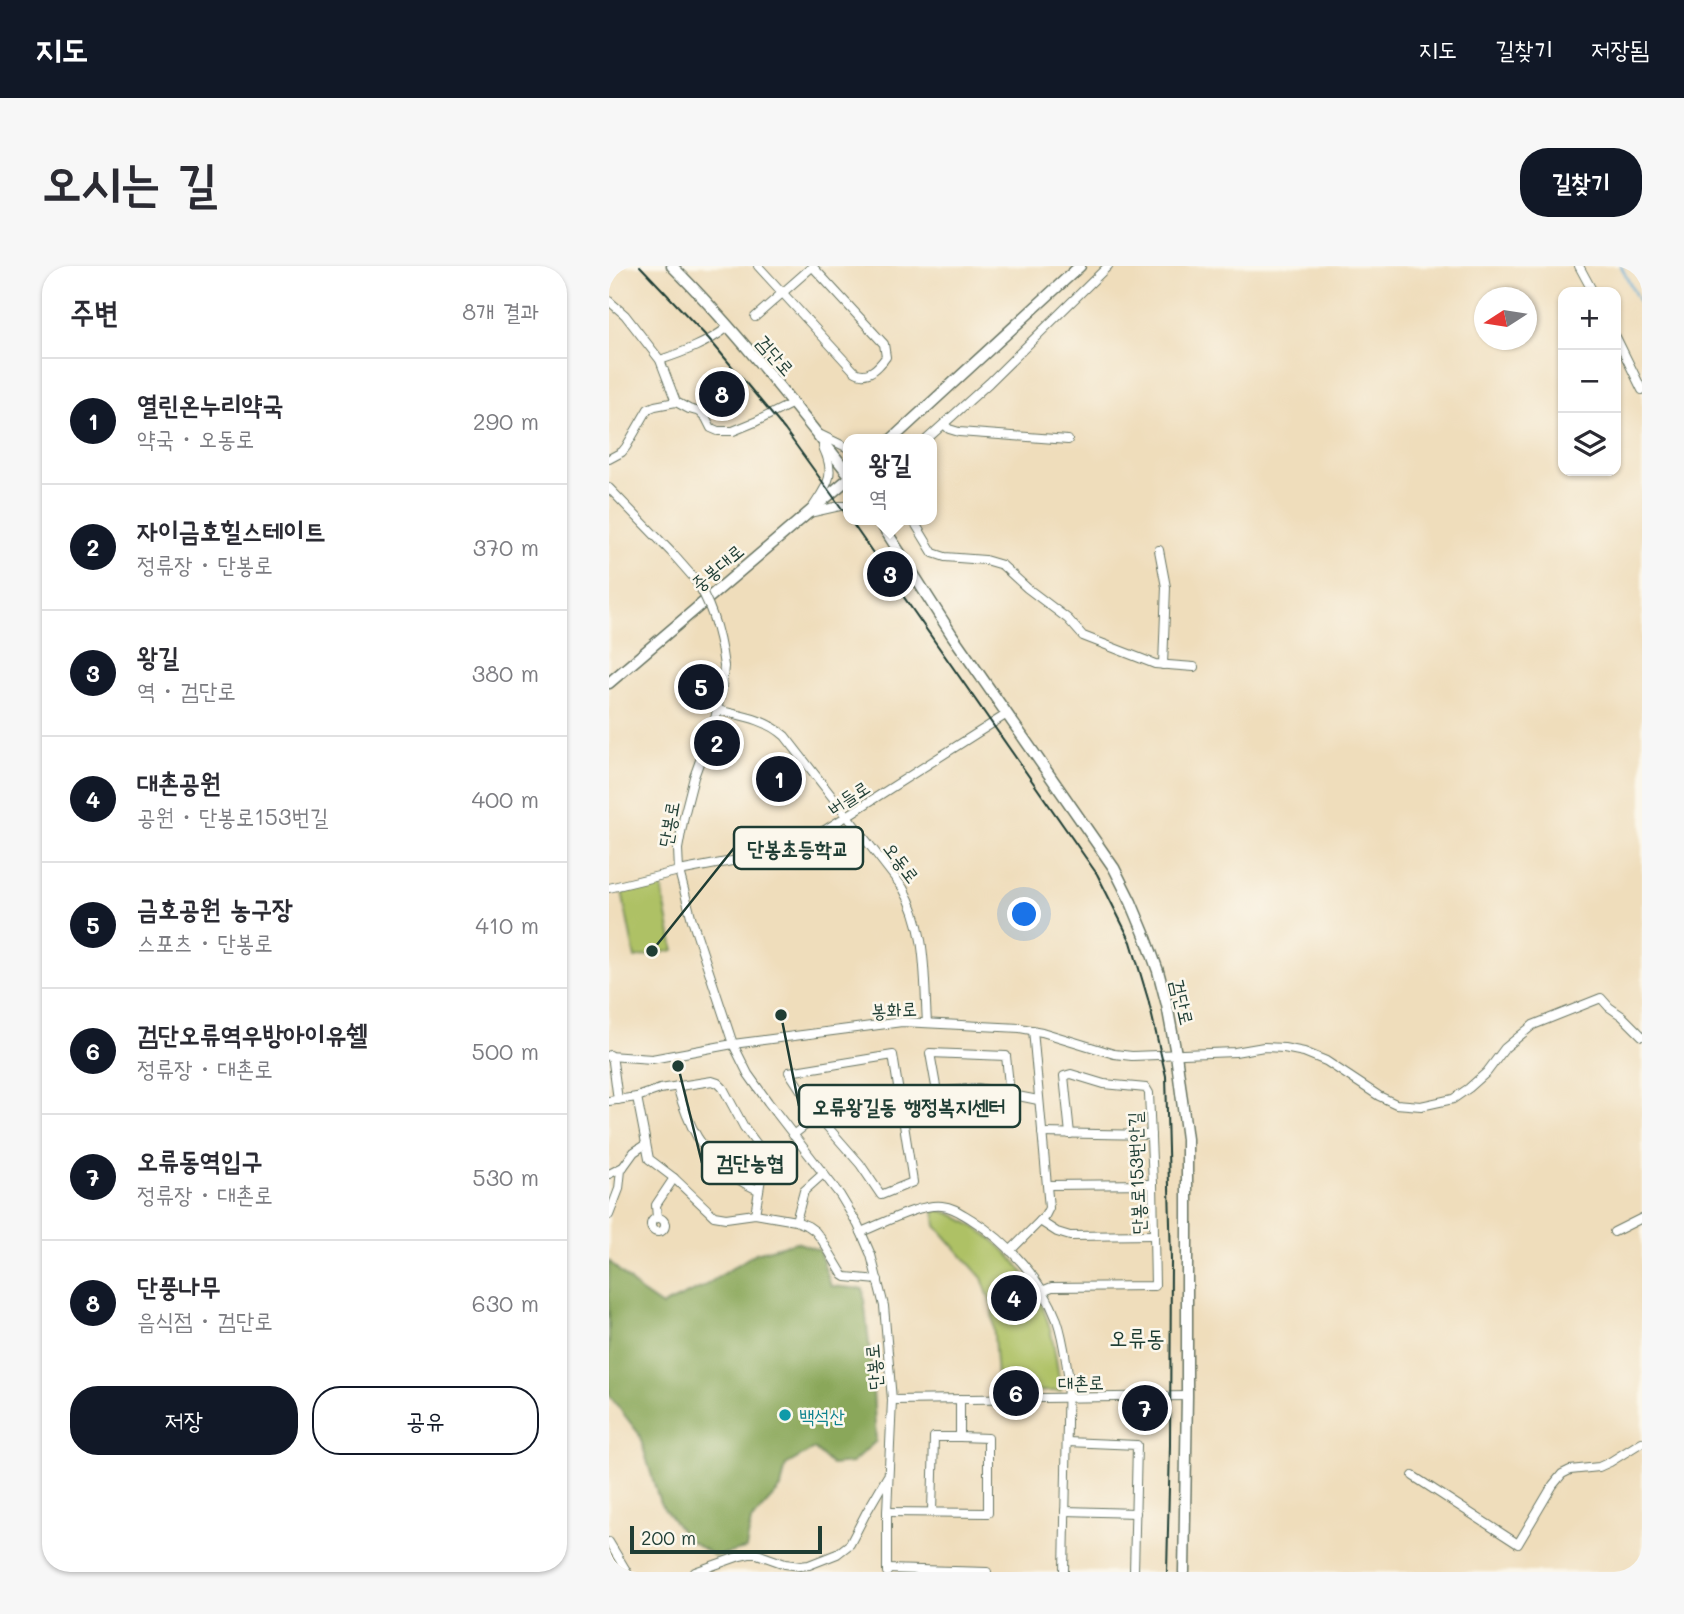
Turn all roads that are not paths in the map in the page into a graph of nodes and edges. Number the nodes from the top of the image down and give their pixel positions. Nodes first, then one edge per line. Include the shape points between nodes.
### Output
1 (672, 266) edge
2 (758, 266) edge
3 (813, 266) edge
4 (1080, 266) edge
5 (1108, 266) edge
6 (1579, 266) edge
7 (1590, 287) edge
8 (783, 293) junction
9 (609, 301) edge
10 (755, 317) dead end
11 (728, 327) junction
12 (1621, 347) edge
13 (660, 360) junction
14 (1642, 390) edge
15 (675, 402) junction
16 (793, 403) junction
17 (944, 424) junction
18 (816, 432) junction
19 (896, 434) edge
20 (933, 434) edge
21 (1068, 440) dead end
22 (843, 446) edge
23 (609, 459) edge
24 (843, 467) edge
25 (843, 483) edge
26 (609, 488) edge
27 (843, 506) edge
28 (809, 513) junction
29 (882, 525) edge
30 (916, 525) edge
31 (1159, 550) dead end
32 (1163, 665) junction
33 (1194, 667) dead end
34 (609, 683) edge
35 (717, 710) junction
36 (1007, 714) junction
37 (847, 817) junction
38 (679, 871) junction
39 (609, 888) edge
40 (927, 1023) junction
41 (1033, 1030) junction
42 (1642, 1036) edge
43 (733, 1044) junction
44 (1176, 1054) junction
45 (610, 1055) edge
46 (677, 1086) junction
47 (937, 1092) junction
48 (1010, 1094) junction
49 (900, 1095) junction
50 (637, 1097) junction
51 (614, 1100) edge
52 (1038, 1100) junction
53 (818, 1116) junction
54 (1042, 1133) junction
55 (1070, 1134) junction
56 (793, 1135) junction
57 (1151, 1135) junction
58 (646, 1144) junction
59 (623, 1167) junction
60 (609, 1174) edge
61 (824, 1174) junction
62 (674, 1178) junction
63 (1153, 1184) junction
64 (1048, 1185) junction
65 (759, 1190) junction
66 (755, 1214) junction
67 (609, 1215) edge
68 (657, 1218) dead end
69 (1642, 1218) edge
70 (796, 1221) junction
71 (1041, 1221) junction
72 (1614, 1232) dead end
73 (862, 1233) junction
74 (1154, 1235) junction
75 (1010, 1251) junction
76 (878, 1280) junction
77 (1042, 1291) junction
78 (1187, 1396) junction
79 (1067, 1398) junction
80 (960, 1399) junction
81 (892, 1400) junction
82 (960, 1437) junction
83 (1067, 1442) junction
84 (1642, 1442) edge
85 (889, 1475) junction
86 (1413, 1476) dead end
87 (887, 1511) junction
88 (1065, 1511) junction
89 (932, 1512) junction
90 (1136, 1513) junction
91 (609, 1542) edge
92 (887, 1571) edge
93 (931, 1571) edge
94 (627, 1572) edge
95 (695, 1572) edge
96 (987, 1572) edge
97 (1064, 1572) edge
98 (1134, 1572) edge
99 (1184, 1572) edge

1 - 11 main road, 검단로
2 - 8 street
3 - 8 street
3 - 8 street via 884,344 886,357 872,372 854,371
4 - 19 main road
5 - 17 street
6 - 7 street
8 - 10 street
9 - 13 street
11 - 13 street via 708,341
11 - 16 main road, 검단로
12 - 14 street
13 - 15 street
15 - 16 street via 700,412 711,428 727,432
15 - 23 street via 648,409 626,447
16 - 18 main road, 검단로
17 - 20 street
17 - 21 street via 959,432
18 - 22 street
18 - 24 main road, 검단로
18 - 28 street via 828,458 829,482
25 - 28 main road, 중봉대로
26 - 35 street, 단봉로, bridge via 705,595 724,666
27 - 28 street
28 - 34 main road, 중봉대로
29 - 36 main road, 검단로
30 - 32 street via 937,556 1002,565 1083,636
31 - 32 street via 1166,587
32 - 33 street
35 - 37 street, 오동로 via 776,728
35 - 38 street, 단봉로 via 684,816
36 - 37 street, 버들로
36 - 44 main road, 검단로 via 1114,868 1131,902 1158,971
37 - 38 street, 버들로 via 795,849
37 - 40 street, 오동로 via 913,905 922,939
38 - 39 street, 버들로
38 - 43 street, 단봉로
40 - 41 street, 봉화로
40 - 43 street, 봉화로 via 879,1024
41 - 44 street, 봉화로 via 1114,1054
41 - 52 street
42 - 44 street, 봉화로 via 1601,998 1533,1025 1469,1088 1453,1099 1421,1106 1396,1104 1304,1052 1264,1047
43 - 45 street, 봉화로 via 652,1059
43 - 56 street, 단봉로 via 748,1074
44 - 78 main road, 검단로 via 1187,1139
45 - 51 street
46 - 50 street
46 - 65 street via 700,1143 723,1168
46 - 65 street via 712,1080 723,1088 765,1155
47 - 48 street via 978,1088
47 - 48 street via 930,1053 1006,1056
47 - 49 street
48 - 52 street
49 - 53 street via 844,1102
49 - 53 street via 893,1055 789,1072
49 - 53 street via 913,1182 881,1195
50 - 51 street
50 - 58 street
52 - 54 street
53 - 56 street
54 - 55 street
54 - 64 street
55 - 57 street
55 - 57 street, 단봉로153번안길 via 1064,1076 1071,1074 1104,1084 1146,1088
56 - 61 street, 단봉로
57 - 63 street, 단봉로153번안길
58 - 59 street
58 - 62 street via 649,1159
59 - 60 street
59 - 67 street
61 - 70 street via 804,1191
61 - 73 street, 단봉로
62 - 66 street via 715,1216
62 - 68 street via 656,1205
63 - 64 street
63 - 74 street, 단봉로153번안길
64 - 71 street via 1049,1208
65 - 66 street
66 - 70 street
69 - 72 street
70 - 76 street via 815,1231 842,1275
71 - 74 street via 1070,1236
71 - 75 street
73 - 75 street via 922,1208 943,1206 983,1226
73 - 76 street, 단봉로
74 - 77 street, 단봉로153번안길 via 1155,1286 1052,1287
75 - 77 street
76 - 81 street, 단봉로
77 - 79 street via 1064,1346
78 - 79 street, 대촌로
78 - 99 main road, 검단로
79 - 80 street, 대촌로
79 - 83 street
80 - 81 street, 대촌로
80 - 82 street
81 - 85 street, 단봉로
82 - 89 street via 934,1437
82 - 89 street via 988,1438 988,1513
83 - 88 street
83 - 90 street via 1137,1445
84 - 86 street via 1599,1467 1562,1474 1518,1545
85 - 87 street, 단봉로
85 - 95 street via 850,1544 837,1554 800,1566 757,1554 740,1556
87 - 89 street
87 - 92 street, 단봉로
88 - 90 street
88 - 97 street
90 - 98 street
91 - 94 street
92 - 93 street
93 - 96 street

